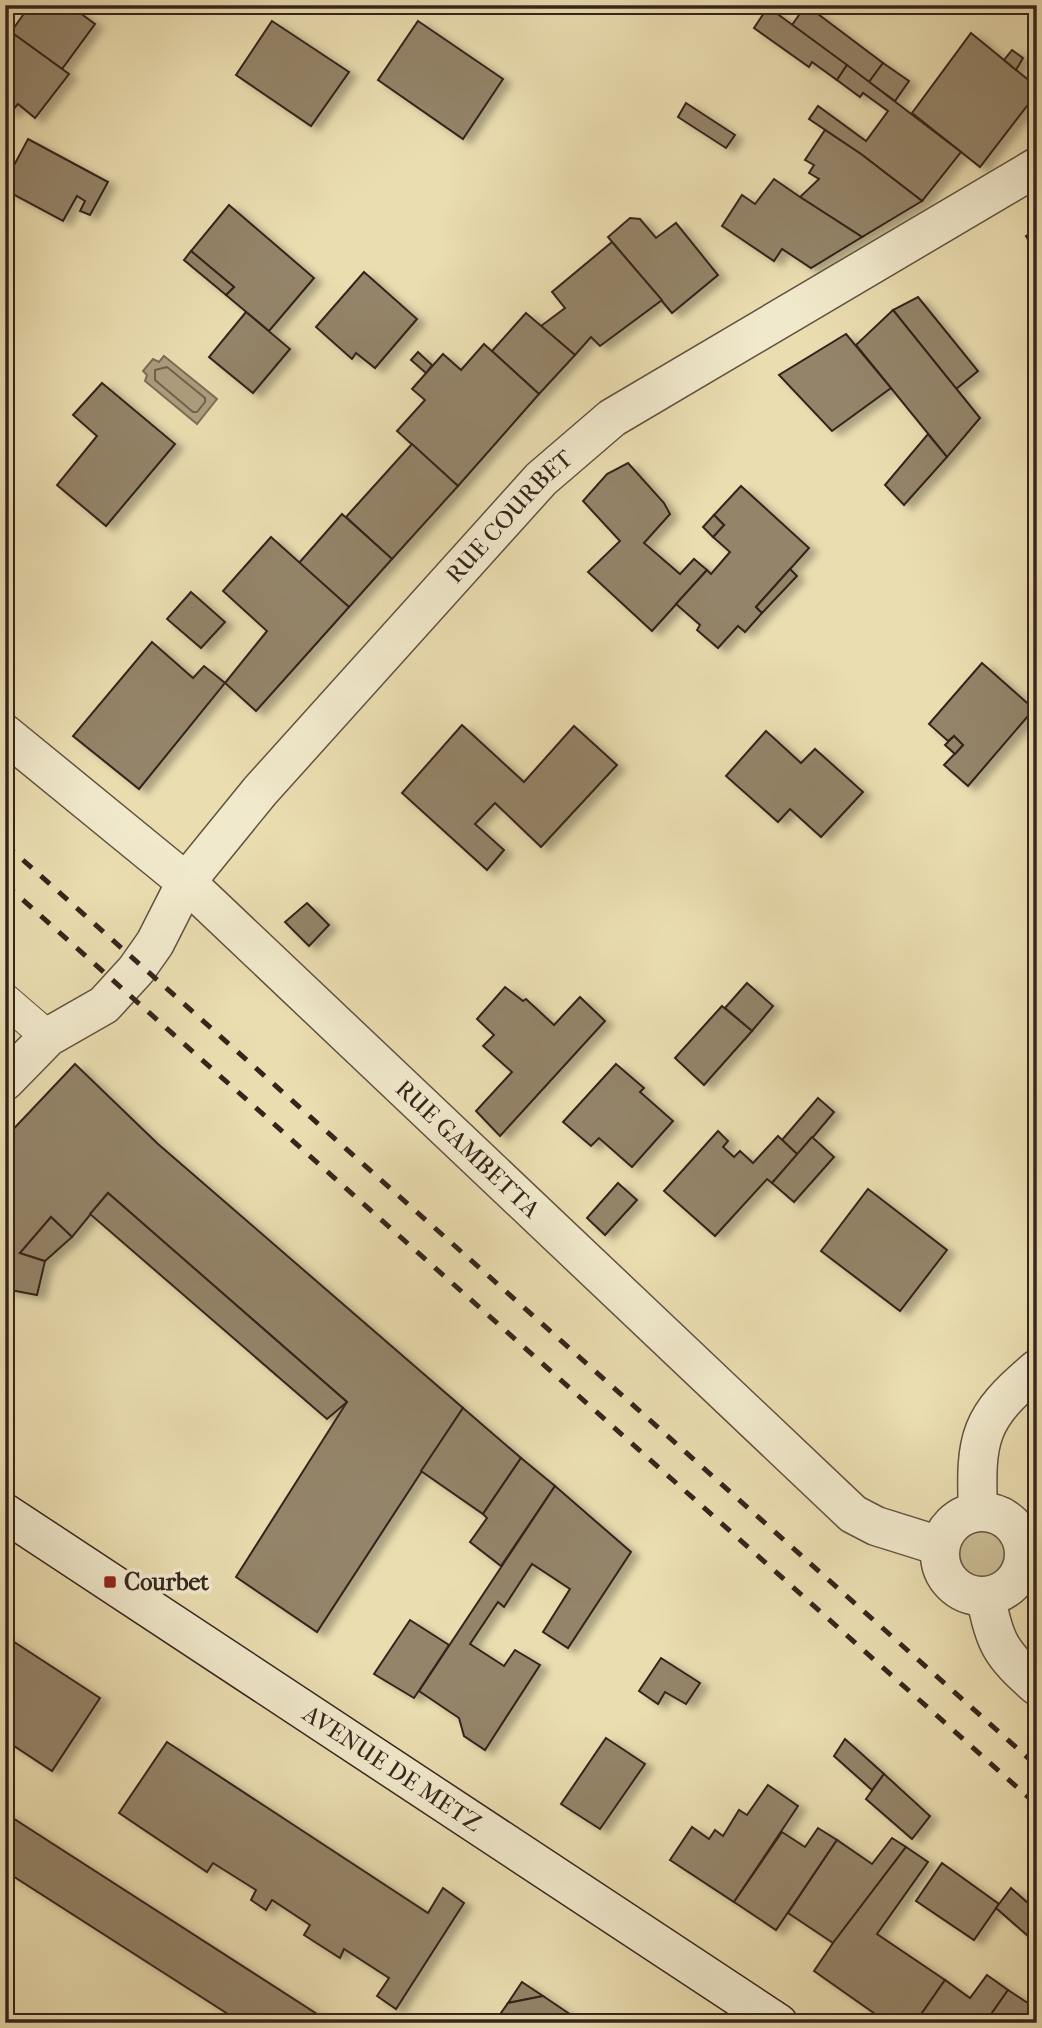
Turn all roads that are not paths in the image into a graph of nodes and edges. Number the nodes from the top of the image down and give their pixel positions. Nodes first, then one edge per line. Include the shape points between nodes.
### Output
1 (1037, 167) edge
2 (5, 734) edge
3 (186, 882) junction
4 (5, 1000) edge
5 (48, 1037) junction
6 (5, 1081) edge
7 (1037, 1369) edge
8 (978, 1511) junction
9 (5, 1513) edge
10 (1030, 1542) edge
11 (940, 1546) junction
12 (986, 1597) junction
13 (1037, 1686) edge
14 (778, 2023) edge

1 - 3 street, RUE COURBET via 612,418 541,479 260,791
2 - 3 street, RUE GAMBETTA
3 - 5 street, RUE COURBET via 155,943 104,1006
3 - 11 street, RUE GAMBETTA via 853,1514
4 - 5 lane
5 - 6 street, RUE COURBET
7 - 8 street via 1004,1399 982,1437
8 - 10 street via 998,1514
8 - 11 street via 960,1517 947,1529
9 - 14 street, AVENUE DE METZ
10 - 12 street via 1016,1579
11 - 12 street via 940,1565 950,1582 966,1593
12 - 13 street via 998,1646

